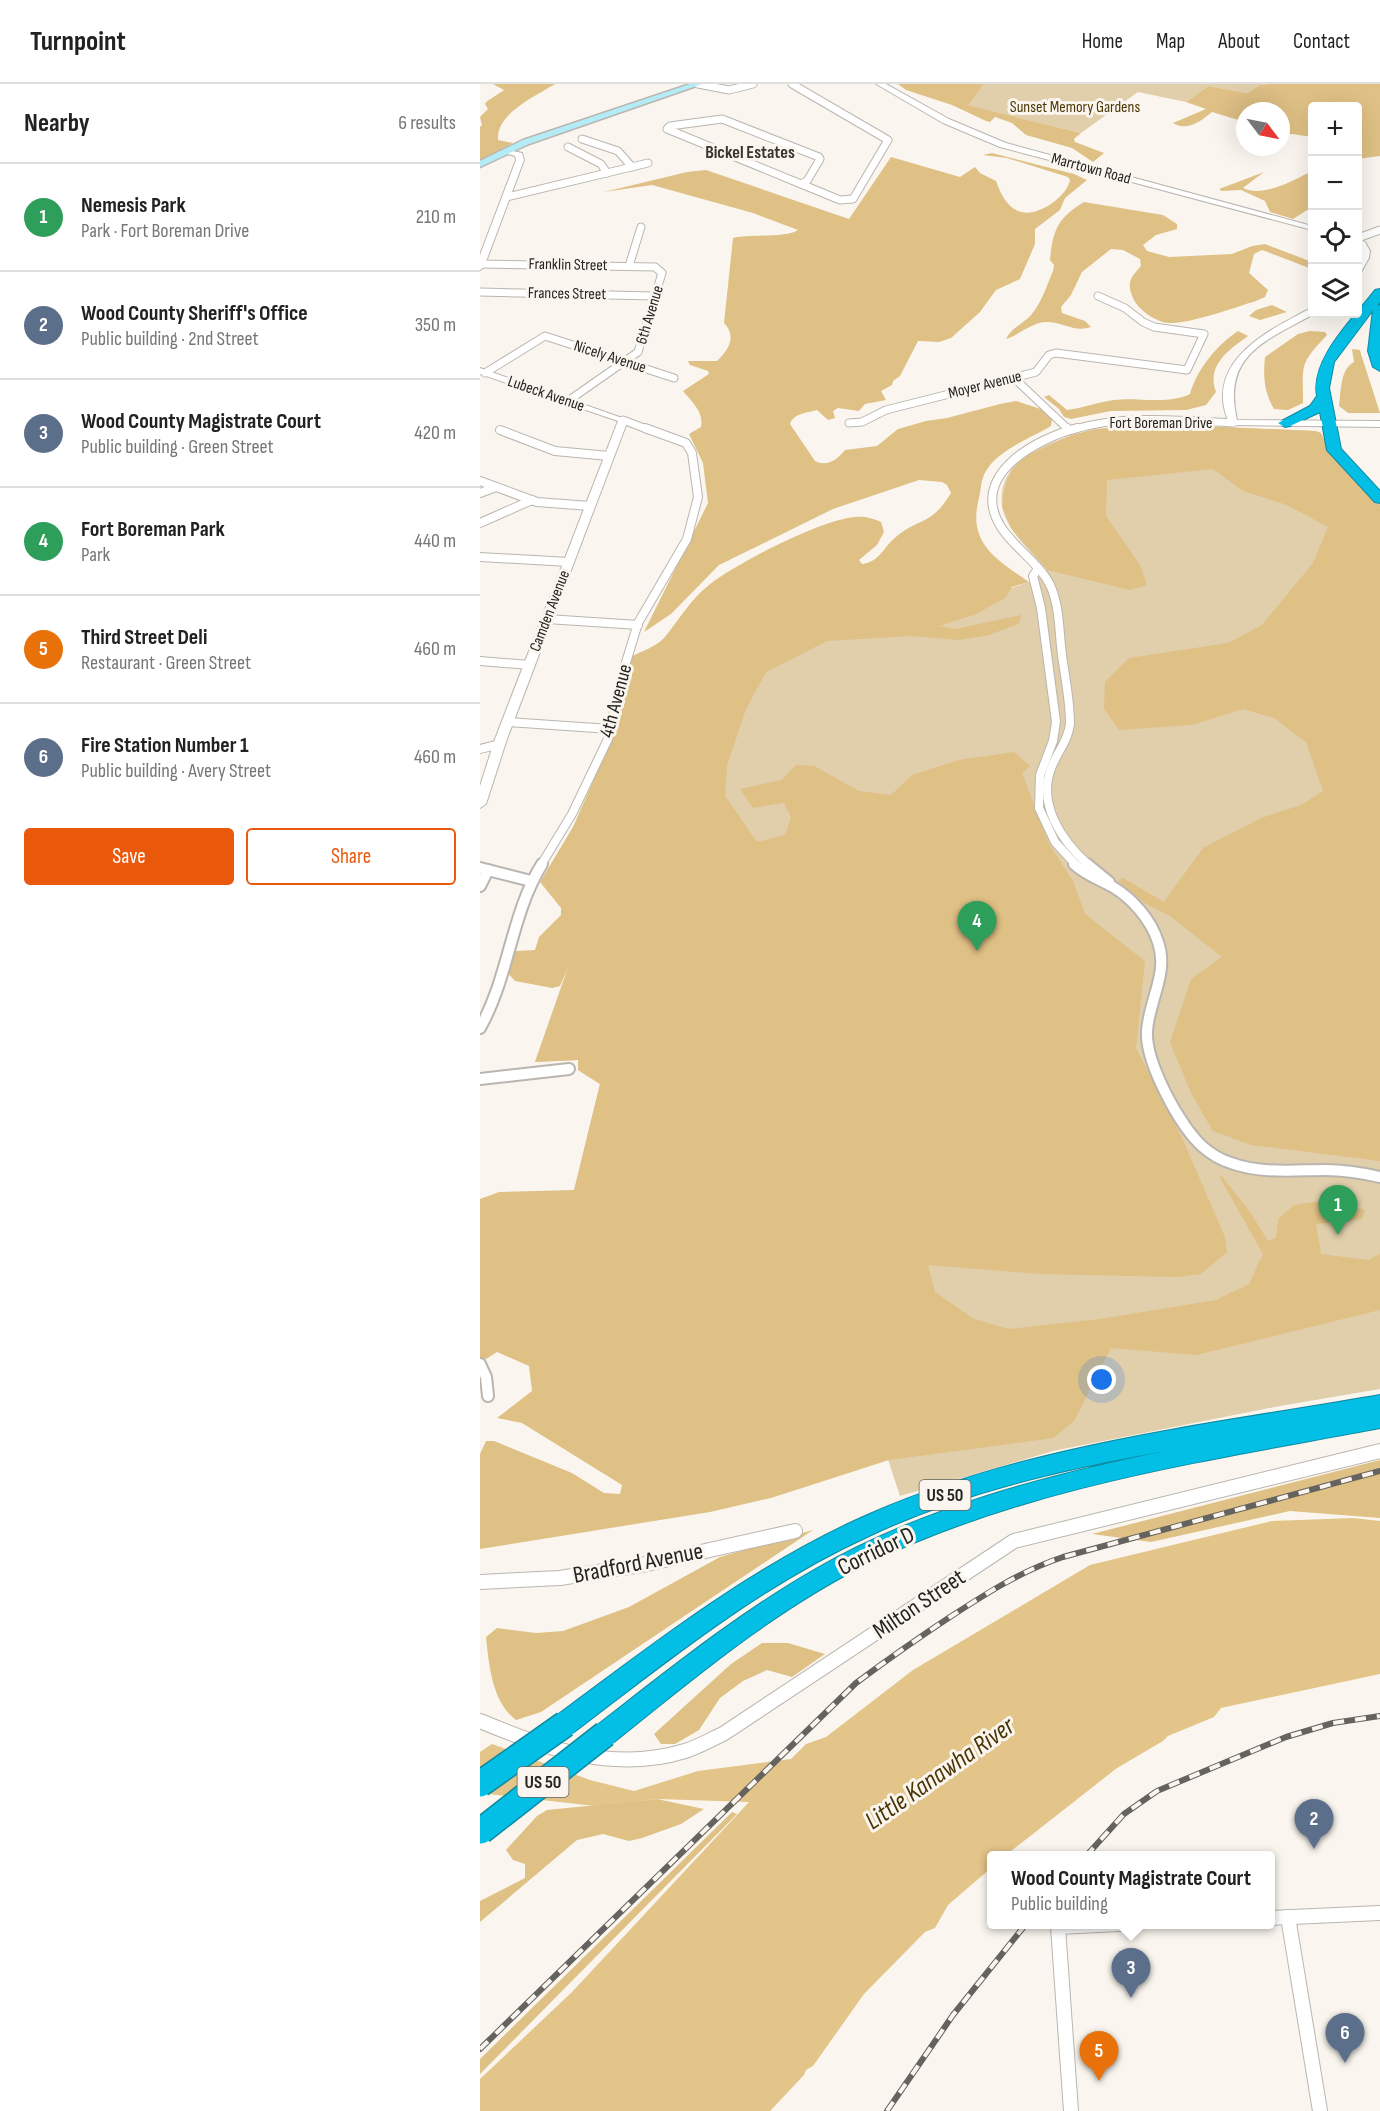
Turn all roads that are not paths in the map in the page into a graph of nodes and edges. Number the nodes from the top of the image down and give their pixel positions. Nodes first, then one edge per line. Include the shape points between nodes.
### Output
1 (698, 84) edge
2 (753, 84) edge
3 (792, 84) edge
4 (880, 84) edge
5 (582, 139) dead end
6 (568, 147) dead end
7 (507, 151) junction
8 (648, 163) dead end
9 (480, 164) edge
10 (632, 167) junction
11 (608, 173) junction
12 (801, 184) junction
13 (507, 197) junction
14 (641, 227) dead end
15 (1308, 227) edge
16 (1380, 230) edge
17 (1362, 241) edge
18 (1362, 247) edge
19 (1362, 263) edge
20 (481, 265) edge
21 (629, 266) junction
22 (655, 267) joint
23 (480, 292) edge
24 (1380, 293) edge
25 (654, 296) junction
26 (1098, 296) dead end
27 (1380, 309) edge
28 (1308, 313) edge
29 (626, 361) junction
30 (1380, 367) edge
31 (483, 372) edge
32 (674, 378) dead end
33 (1015, 379) junction
34 (1324, 396) junction
35 (568, 401) junction
36 (611, 416) joint
37 (623, 420) junction
38 (849, 423) dead end
39 (1233, 423) junction
40 (1285, 423) junction
41 (1329, 423) junction
42 (1380, 424) edge
43 (500, 430) dead end
44 (1069, 430) junction
45 (609, 456) junction
46 (480, 481) edge
47 (496, 487) junction
48 (480, 493) edge
49 (1380, 499) edge
50 (532, 500) junction
51 (590, 506) junction
52 (480, 523) edge
53 (481, 558) edge
54 (569, 562) junction
55 (1037, 570) junction
56 (547, 619) junction
57 (638, 625) junction
58 (480, 661) edge
59 (530, 664) junction
60 (1066, 688) junction
61 (1052, 689) junction
62 (508, 722) junction
63 (610, 729) junction
64 (500, 744) junction
65 (480, 749) edge
66 (480, 804) edge
67 (1074, 857) junction
68 (484, 869) edge
69 (531, 881) junction
70 (480, 886) edge
71 (485, 1009) edge
72 (480, 1028) edge
73 (569, 1069) dead end
74 (480, 1079) edge
75 (1380, 1177) edge
76 (480, 1364) edge
77 (488, 1396) dead end
78 (1380, 1404) edge
79 (1380, 1419) edge
80 (1380, 1450) edge
81 (795, 1531) dead end
82 (480, 1582) edge
83 (480, 1721) edge
84 (480, 1784) edge
85 (480, 1831) edge
86 (1380, 1913) edge
87 (1288, 1917) junction
88 (1275, 1918) edge
89 (1058, 1929) edge
90 (1071, 2111) edge
91 (1320, 2111) edge

1 - 2 street via 729,90
1 - 7 main road
3 - 12 street via 888,140 853,199 844,201
4 - 15 street, Marrtown Road via 946,121 1004,145
5 - 10 street via 622,153
6 - 11 street via 596,161
7 - 9 main road
7 - 13 street via 519,155 520,160
8 - 10 street
10 - 11 street
11 - 13 street
12 - 12 street via 807,181 819,157 722,119 667,129
13 - 20 street
14 - 21 street
16 - 17 street
18 - 19 street via 1366,256
20 - 21 street, Franklin Street
21 - 22 street, Franklin Street
22 - 25 street, 6th Avenue via 662,273
23 - 25 street, Frances Street
24 - 34 highway via 1327,362
25 - 29 street, 6th Avenue via 638,352
26 - 33 street, Moyer Avenue via 1154,327 1204,334 1187,370 1056,353 1049,354 1035,372
27 - 30 highway via 1375,351
28 - 39 street via 1252,347 1233,367 1228,400
29 - 31 street, Nicely Avenue via 545,336
29 - 32 street, Nicely Avenue
29 - 35 street, 6th Avenue
31 - 35 street, Lubeck Avenue
33 - 38 street, Moyer Avenue via 886,410 862,422
33 - 44 street
34 - 40 highway via 1315,409
34 - 41 highway
35 - 36 street, Lubeck Avenue
36 - 37 street, 4th Avenue
37 - 45 street, Camden Avenue
37 - 57 street, 4th Avenue via 686,443 692,453 698,497 687,539
39 - 40 street
39 - 44 street, Fort Boreman Drive via 1122,421
40 - 41 street
41 - 42 street
41 - 49 highway via 1334,450
43 - 45 street via 555,451
44 - 55 street, Fort Boreman Drive via 1017,456 1000,477 993,496 999,523
45 - 51 street, Camden Avenue
46 - 47 street
47 - 48 street
47 - 50 street
50 - 51 street
50 - 52 street
51 - 54 street, Camden Avenue
53 - 54 street
54 - 56 street, Camden Avenue
55 - 60 street, Fort Boreman Drive via 1053,594
55 - 61 street, Fort Boreman Drive via 1033,576
56 - 57 street
56 - 59 street, Camden Avenue
57 - 63 street, 4th Avenue
58 - 59 street
59 - 62 street, Camden Avenue
60 - 61 street
60 - 67 street, Fort Boreman Drive via 1069,733 1049,774 1048,800 1055,824
61 - 67 street, Fort Boreman Drive via 1056,729 1038,774 1038,800 1052,837
62 - 63 street
62 - 64 street, Camden Avenue
63 - 69 street, 4th Avenue via 572,814
64 - 65 street
64 - 66 street, Camden Avenue
67 - 75 street, Fort Boreman Drive via 1108,881 1152,926 1160,948 1162,975 1148,1024 1147,1044 1151,1061 1192,1136 1204,1148 1230,1161 1261,1170 1343,1171
68 - 69 street
68 - 70 street
69 - 71 street, 4th Avenue
71 - 72 street, 4th Avenue
73 - 74 street
76 - 77 street
78 - 84 highway, Corridor D / US 50, bridge via 1045,1466 906,1509 776,1575
79 - 85 highway, Corridor D / US 50, bridge via 1075,1479 932,1524 855,1559 714,1651
80 - 83 street, Milton Street via 1014,1541 723,1734 686,1751 654,1759 602,1761 535,1744
81 - 82 street, Bradford Avenue via 647,1564 560,1578
86 - 87 street
87 - 88 street
87 - 91 street
89 - 90 street

